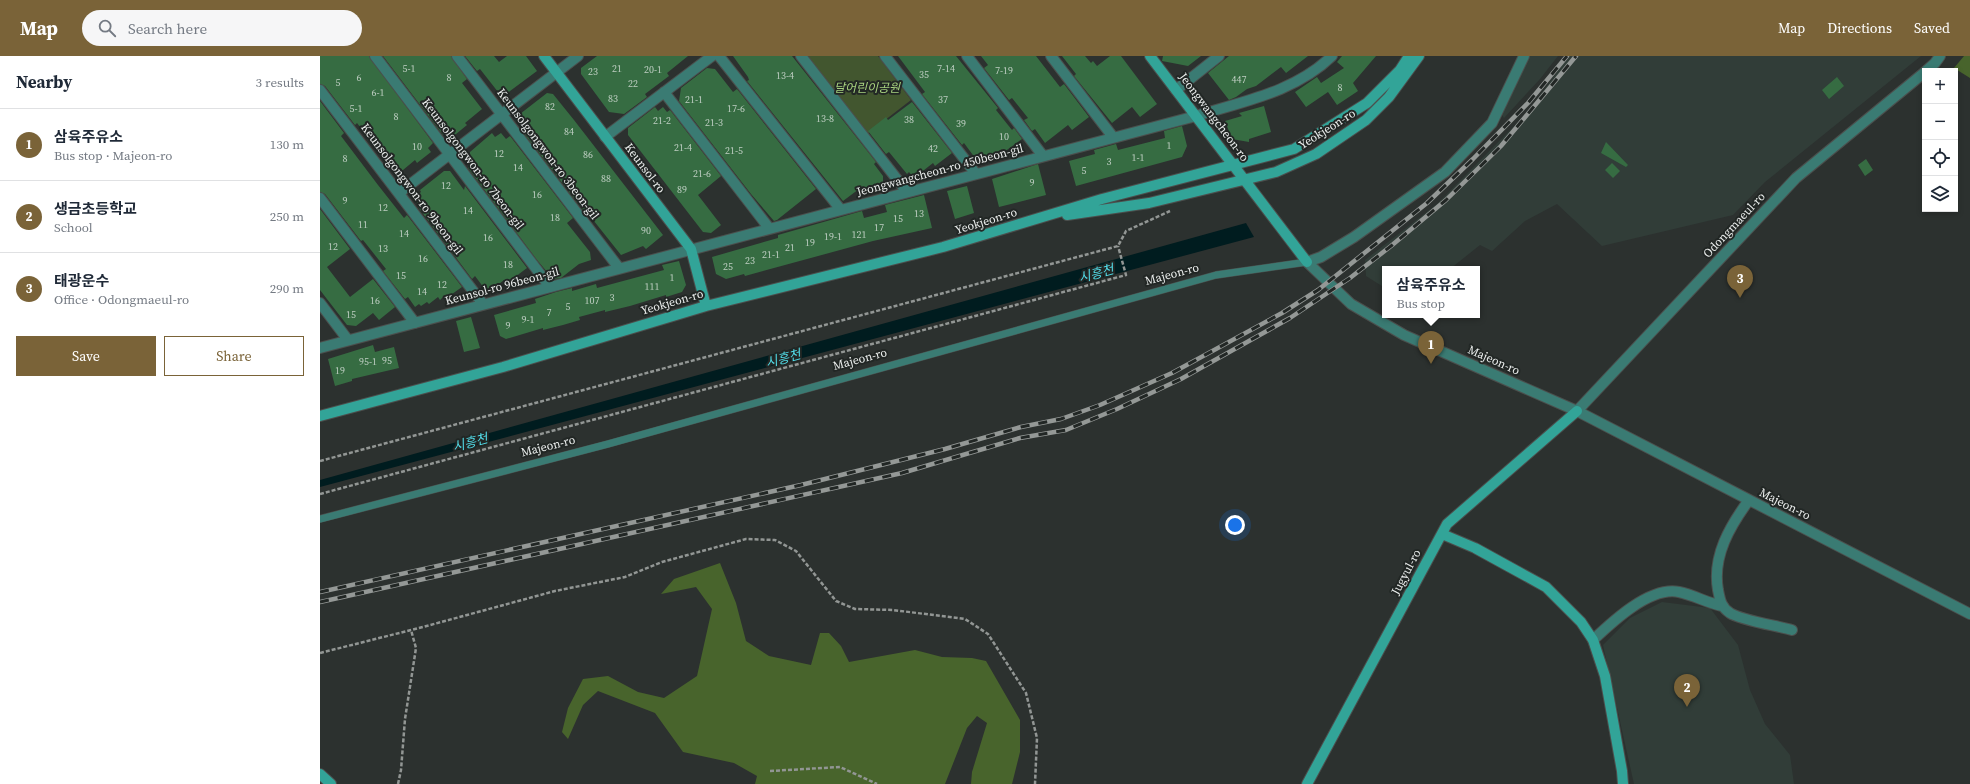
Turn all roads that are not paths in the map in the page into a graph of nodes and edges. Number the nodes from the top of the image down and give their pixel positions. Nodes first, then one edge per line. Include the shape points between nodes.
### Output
1 (375, 56) edge
2 (457, 56) edge
3 (544, 56) edge
4 (578, 56) edge
5 (712, 56) edge
6 (719, 56) edge
7 (801, 56) edge
8 (885, 56) edge
9 (967, 56) edge
10 (1051, 56) edge
11 (1150, 56) edge
12 (1219, 56) edge
13 (1332, 56) edge
14 (1409, 56) edge
15 (1419, 56) edge
16 (1524, 56) edge
17 (1940, 56) edge
18 (1928, 68) edge
19 (556, 73) junction
20 (1922, 73) edge
21 (320, 90) edge
22 (1176, 90) junction
23 (664, 92) junction
24 (502, 114) junction
25 (1196, 116) junction
26 (605, 137) junction
27 (1113, 137) junction
28 (450, 154) junction
29 (1043, 156) junction
30 (1234, 165) junction
31 (976, 174) junction
32 (1245, 180) junction
33 (907, 192) junction
34 (399, 193) junction
35 (320, 198) edge
36 (842, 210) junction
37 (1034, 220) junction
38 (769, 228) junction
39 (691, 249) junction
40 (1307, 262) junction
41 (619, 268) junction
42 (550, 287) junction
43 (320, 303) edge
44 (483, 304) junction
45 (706, 306) junction
46 (415, 322) junction
47 (348, 340) junction
48 (320, 348) edge
49 (1577, 411) junction
50 (320, 416) edge
51 (1749, 500) junction
52 (320, 519) edge
53 (1442, 534) junction
54 (1722, 606) junction
55 (1970, 614) edge
56 (1792, 630) dead end
57 (1593, 640) junction
58 (320, 774) edge
59 (331, 784) edge
60 (1307, 784) edge
61 (1623, 784) edge

1 - 28 street, Keunsolgongwon-ro 7beon-gil
2 - 24 street, Keunsolgongwon-ro 3beon-gil
3 - 19 main road, Keunsol-ro
4 - 19 street
5 - 23 street
6 - 36 street
7 - 33 street
8 - 31 street
9 - 29 street
10 - 27 street
11 - 22 main road, Jeongwangcheon-ro
12 - 22 street
13 - 25 street, Jeongwangcheon-ro 450beon-gil via 1309,75 1276,92
14 - 30 main road, Yeokjeon-ro via 1400,70 1367,103 1335,125 1294,149
15 - 32 main road, Yeokjeon-ro via 1389,97 1366,120 1316,154 1276,172
16 - 40 street via 1492,123 1445,172 1354,237 1321,257
17 - 18 street, Odongmaeul-ro
19 - 24 street
19 - 26 main road, Keunsol-ro
20 - 49 street, Odongmaeul-ro via 1796,178
21 - 34 street, Keunsolgongwon-ro 9beon-gil
22 - 25 main road, Jeongwangcheon-ro
23 - 26 street
23 - 38 street
24 - 28 street
24 - 41 street, Keunsolgongwon-ro 3beon-gil
25 - 27 street, Jeongwangcheon-ro 450beon-gil
25 - 30 main road, Jeongwangcheon-ro
26 - 39 main road, Keunsol-ro
27 - 29 street, Jeongwangcheon-ro 450beon-gil
28 - 34 street
28 - 42 street, Keunsolgongwon-ro 7beon-gil
29 - 31 street, Jeongwangcheon-ro 450beon-gil
30 - 32 main road, Jeongwangcheon-ro
30 - 37 main road, Yeokjeon-ro via 1109,197
31 - 33 street, Jeongwangcheon-ro 450beon-gil
32 - 37 main road, Yeokjeon-ro via 1149,203
32 - 40 main road, Jeongwangcheon-ro
33 - 36 street, Jeongwangcheon-ro 450beon-gil
34 - 44 street, Keunsolgongwon-ro 9beon-gil
35 - 46 street
36 - 38 street, Jeongwangcheon-ro 450beon-gil
37 - 45 main road, Yeokjeon-ro via 943,248
38 - 39 street, Jeongwangcheon-ro 450beon-gil
39 - 41 street, Keunsol-ro 96beon-gil
39 - 45 main road, Keunsol-ro
40 - 49 street, Majeon-ro via 1351,304 1404,334
40 - 52 lane, Majeon-ro via 1216,275 608,444
41 - 42 street, Keunsol-ro 96beon-gil
42 - 44 street, Keunsol-ro 96beon-gil
43 - 47 street
44 - 46 street, Keunsol-ro 96beon-gil
45 - 50 main road, Yeokjeon-ro via 503,367
46 - 47 street, Keunsol-ro 96beon-gil
47 - 48 street, Keunsol-ro 96beon-gil
49 - 51 street, Majeon-ro
49 - 53 main road, Jugyul-ro via 1447,524
51 - 54 street via 1727,535 1717,562 1717,583
51 - 55 street, Majeon-ro
53 - 57 main road via 1475,548 1546,587 1581,622
53 - 60 main road, Jugyul-ro
54 - 56 street via 1740,617
54 - 57 street via 1678,592 1662,593 1630,610
57 - 61 main road via 1610,697
58 - 59 main road

